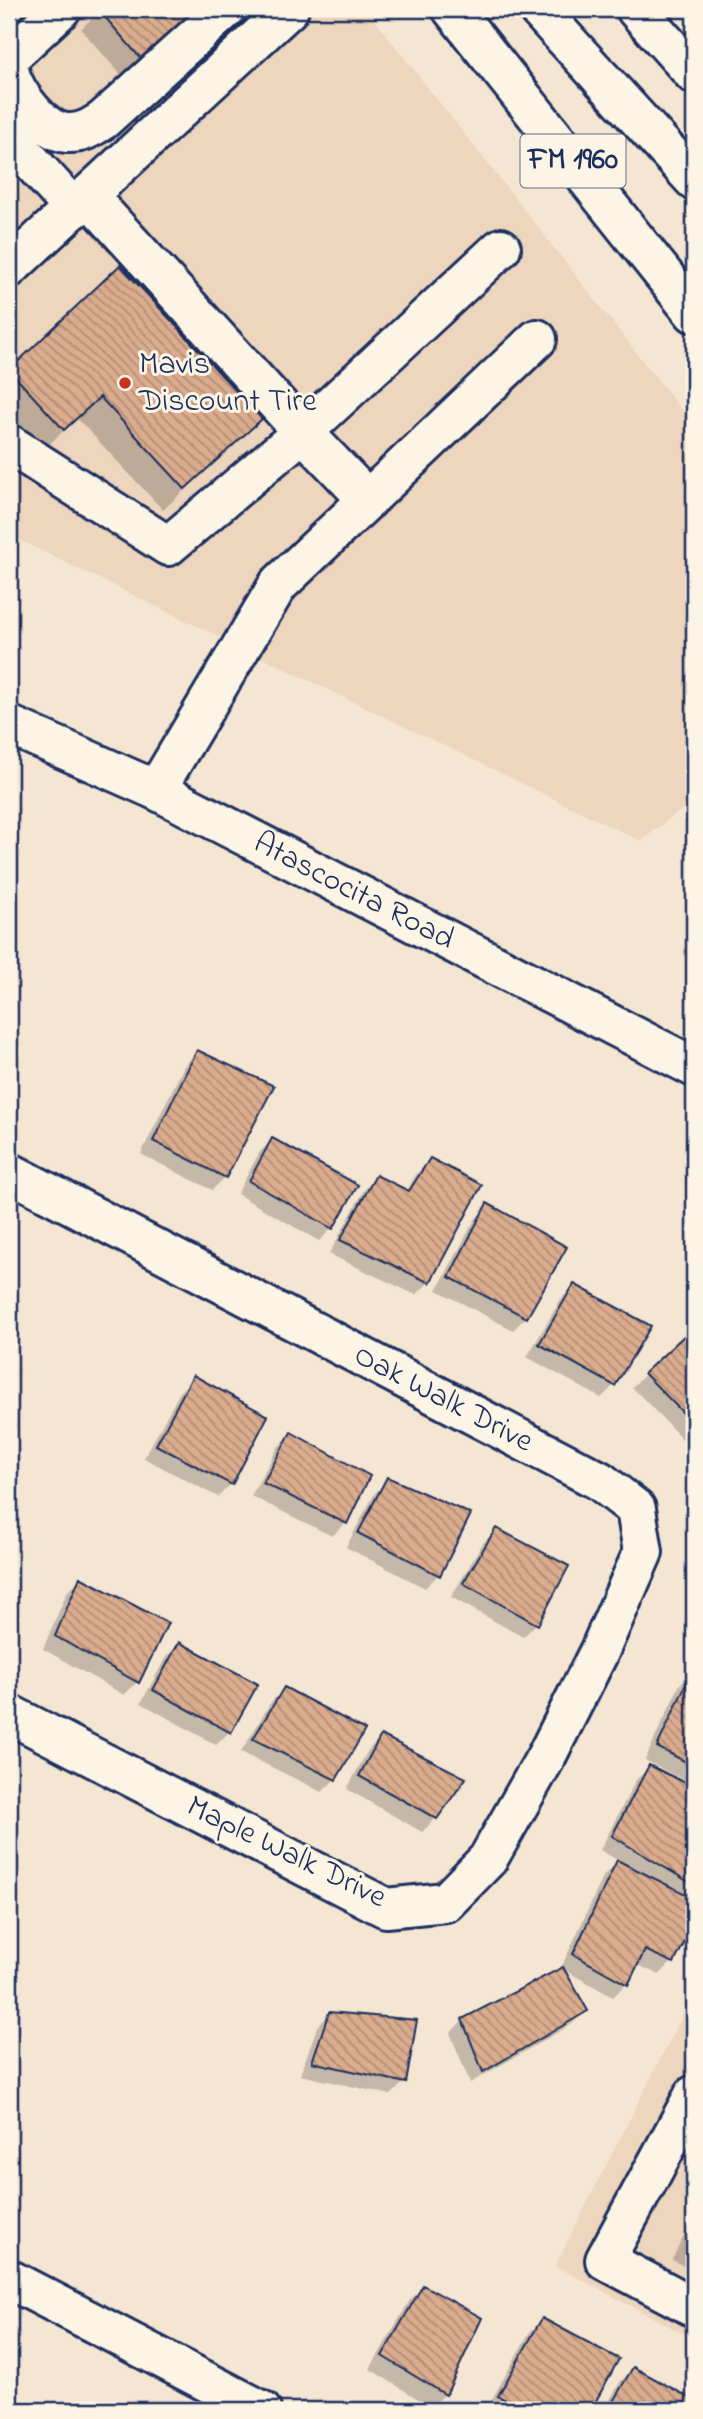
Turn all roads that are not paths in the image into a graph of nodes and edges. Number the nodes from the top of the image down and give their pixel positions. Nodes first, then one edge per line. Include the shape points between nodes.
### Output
1 (61, 9) edge
2 (226, 9) edge
3 (289, 9) edge
4 (452, 9) edge
5 (538, 9) edge
6 (636, 9) edge
7 (9, 57) edge
8 (9, 71) edge
9 (694, 74) edge
10 (9, 136) edge
11 (694, 180) edge
12 (81, 202) junction
13 (502, 248) dead end
14 (9, 268) edge
15 (694, 313) edge
16 (537, 339) dead end
17 (303, 432) junction
18 (9, 444) edge
19 (368, 500) junction
20 (9, 725) edge
21 (156, 790) junction
22 (694, 1066) edge
23 (9, 1172) edge
24 (9, 1714) edge
25 (547, 1755) joint
26 (694, 2095) edge
27 (9, 2279) edge
28 (694, 2307) edge
29 (261, 2410) edge

1 - 7 street
2 - 8 street via 85,132 65,134 47,125 18,94
3 - 12 street
4 - 15 street, FM 1960 / FM 1960
5 - 11 street
6 - 9 street
10 - 12 street
12 - 14 street
12 - 17 street
13 - 17 street
16 - 19 street
17 - 18 street via 168,546
17 - 19 street
19 - 21 street via 278,585
20 - 21 street, Atascocita Road
21 - 22 street, Atascocita Road
23 - 25 street, Oak Walk Drive via 600,1481 636,1509 643,1552
24 - 25 street, Maple Walk Drive via 386,1908 446,1902 488,1859
26 - 28 street via 605,2260
27 - 29 street

